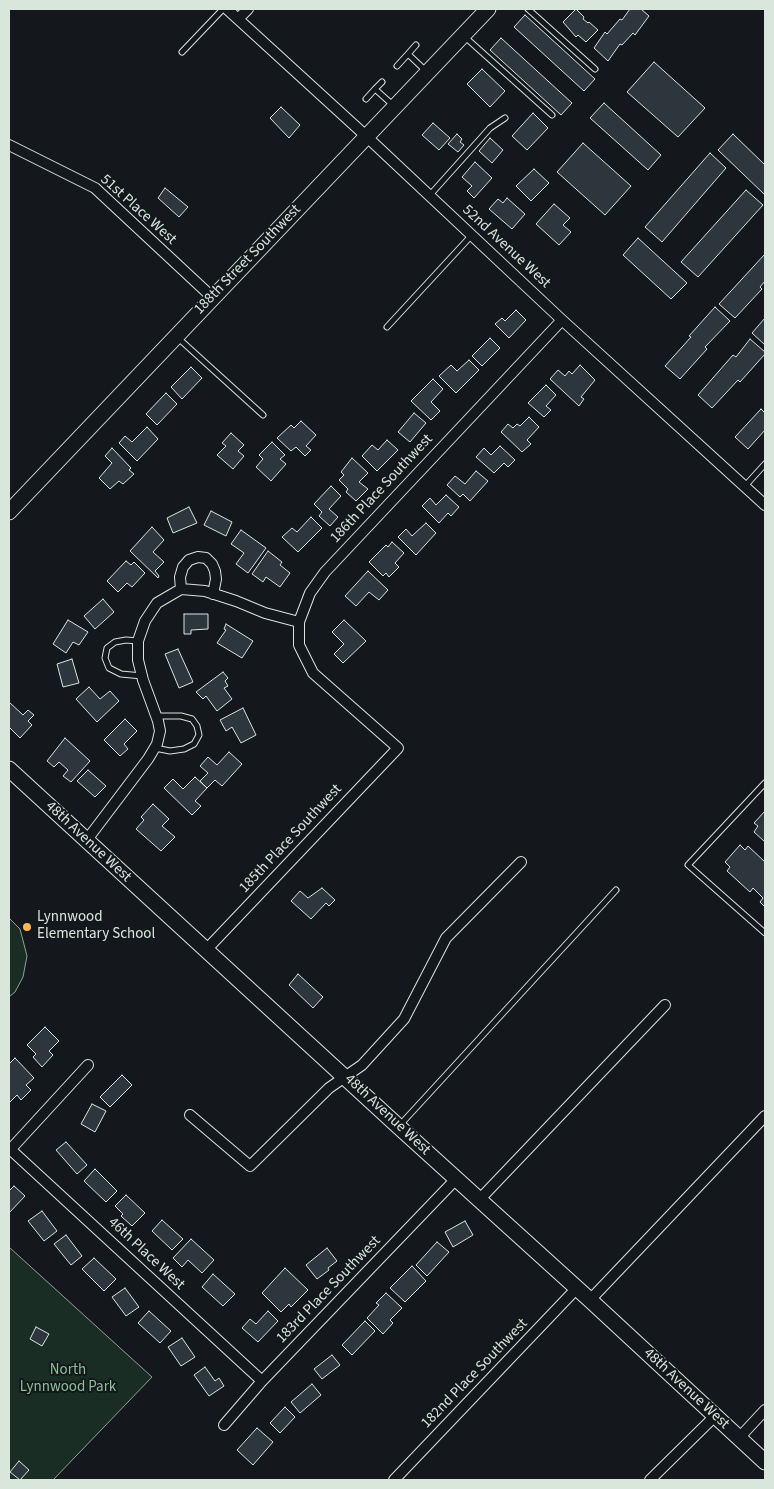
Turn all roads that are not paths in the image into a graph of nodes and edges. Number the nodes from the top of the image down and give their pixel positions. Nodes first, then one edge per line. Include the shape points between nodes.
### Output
1 (223, 9) edge
2 (228, 9) edge
3 (248, 9) edge
4 (488, 9) edge
5 (528, 9) edge
6 (238, 19) junction
7 (463, 35) junction
8 (416, 45) dead end
9 (182, 52) dead end
10 (408, 54) junction
11 (397, 66) dead end
12 (595, 70) dead end
13 (427, 72) junction
14 (382, 82) dead end
15 (375, 89) junction
16 (366, 99) dead end
17 (394, 107) junction
18 (552, 115) dead end
19 (505, 118) dead end
20 (366, 136) junction
21 (9, 145) edge
22 (429, 196) junction
23 (471, 236) junction
24 (212, 297) junction
25 (562, 320) junction
26 (387, 326) dead end
27 (175, 336) junction
28 (263, 416) dead end
29 (765, 464) edge
30 (745, 486) junction
31 (765, 504) edge
32 (9, 512) edge
33 (181, 589) junction
34 (214, 594) junction
35 (299, 622) junction
36 (138, 641) junction
37 (142, 676) junction
38 (156, 716) junction
39 (154, 748) junction
40 (9, 769) edge
41 (765, 783) edge
42 (86, 841) junction
43 (521, 862) dead end
44 (616, 890) dead end
45 (765, 933) edge
46 (206, 950) junction
47 (665, 1005) dead end
48 (88, 1065) dead end
49 (345, 1077) junction
50 (190, 1115) dead end
51 (765, 1116) edge
52 (398, 1127) junction
53 (10, 1150) edge
54 (457, 1178) junction
55 (480, 1199) junction
56 (577, 1288) junction
57 (590, 1300) junction
58 (262, 1381) junction
59 (765, 1410) edge
60 (714, 1416) junction
61 (224, 1424) dead end
62 (739, 1438) junction
63 (765, 1462) edge
64 (394, 1480) edge
65 (650, 1480) edge

1 - 9 lane
2 - 6 street, 52nd Avenue West
3 - 6 street
4 - 7 street, 188th Street Southwest
5 - 12 lane
6 - 20 street, 52nd Avenue West
7 - 13 street, 188th Street Southwest
7 - 18 lane
8 - 10 lane
10 - 11 lane
10 - 13 lane
13 - 17 street, 188th Street Southwest
14 - 15 lane
15 - 16 lane
15 - 17 lane
17 - 20 street, 188th Street Southwest
19 - 22 lane via 490,128
20 - 22 street, 52nd Avenue West
20 - 24 street, 188th Street Southwest
21 - 24 street, 51st Place West via 95,188
22 - 23 street, 52nd Avenue West
23 - 25 street, 52nd Avenue West
23 - 26 lane
24 - 27 street, 188th Street Southwest
25 - 30 street, 52nd Avenue West
25 - 35 street, 186th Place Southwest via 325,572 310,593
27 - 28 lane
27 - 32 street, 188th Street Southwest
29 - 30 lane
30 - 31 street, 52nd Avenue West
33 - 34 street
33 - 34 street via 183,567 189,560 206,558 215,571
33 - 36 street via 157,603 145,621
34 - 35 street
35 - 46 street, 185th Place Southwest via 299,644 314,672 398,748
36 - 37 street
36 - 37 lane via 115,642 107,648 105,658 109,668 121,674
37 - 38 street
38 - 39 street via 160,731
38 - 39 lane via 192,719 199,735 194,744 184,749
39 - 42 street
40 - 42 street, 48th Avenue West
41 - 45 lane via 688,865
42 - 46 street, 48th Avenue West
43 - 49 street via 446,938 404,1019 362,1066
44 - 52 lane
46 - 49 street, 48th Avenue West
47 - 55 street
48 - 53 street
49 - 50 street via 329,1088 250,1166
49 - 52 street, 48th Avenue West
51 - 57 street
52 - 54 street, 48th Avenue West
53 - 58 street, 46th Place West
54 - 55 street, 48th Avenue West
54 - 58 street, 183rd Place Southwest
55 - 56 street, 48th Avenue West
56 - 57 street, 48th Avenue West
56 - 64 street, 182nd Place Southwest
57 - 60 street, 48th Avenue West
58 - 61 street, 183rd Place Southwest
59 - 62 street
60 - 62 street, 48th Avenue West
60 - 65 street
62 - 63 street, 48th Avenue West

